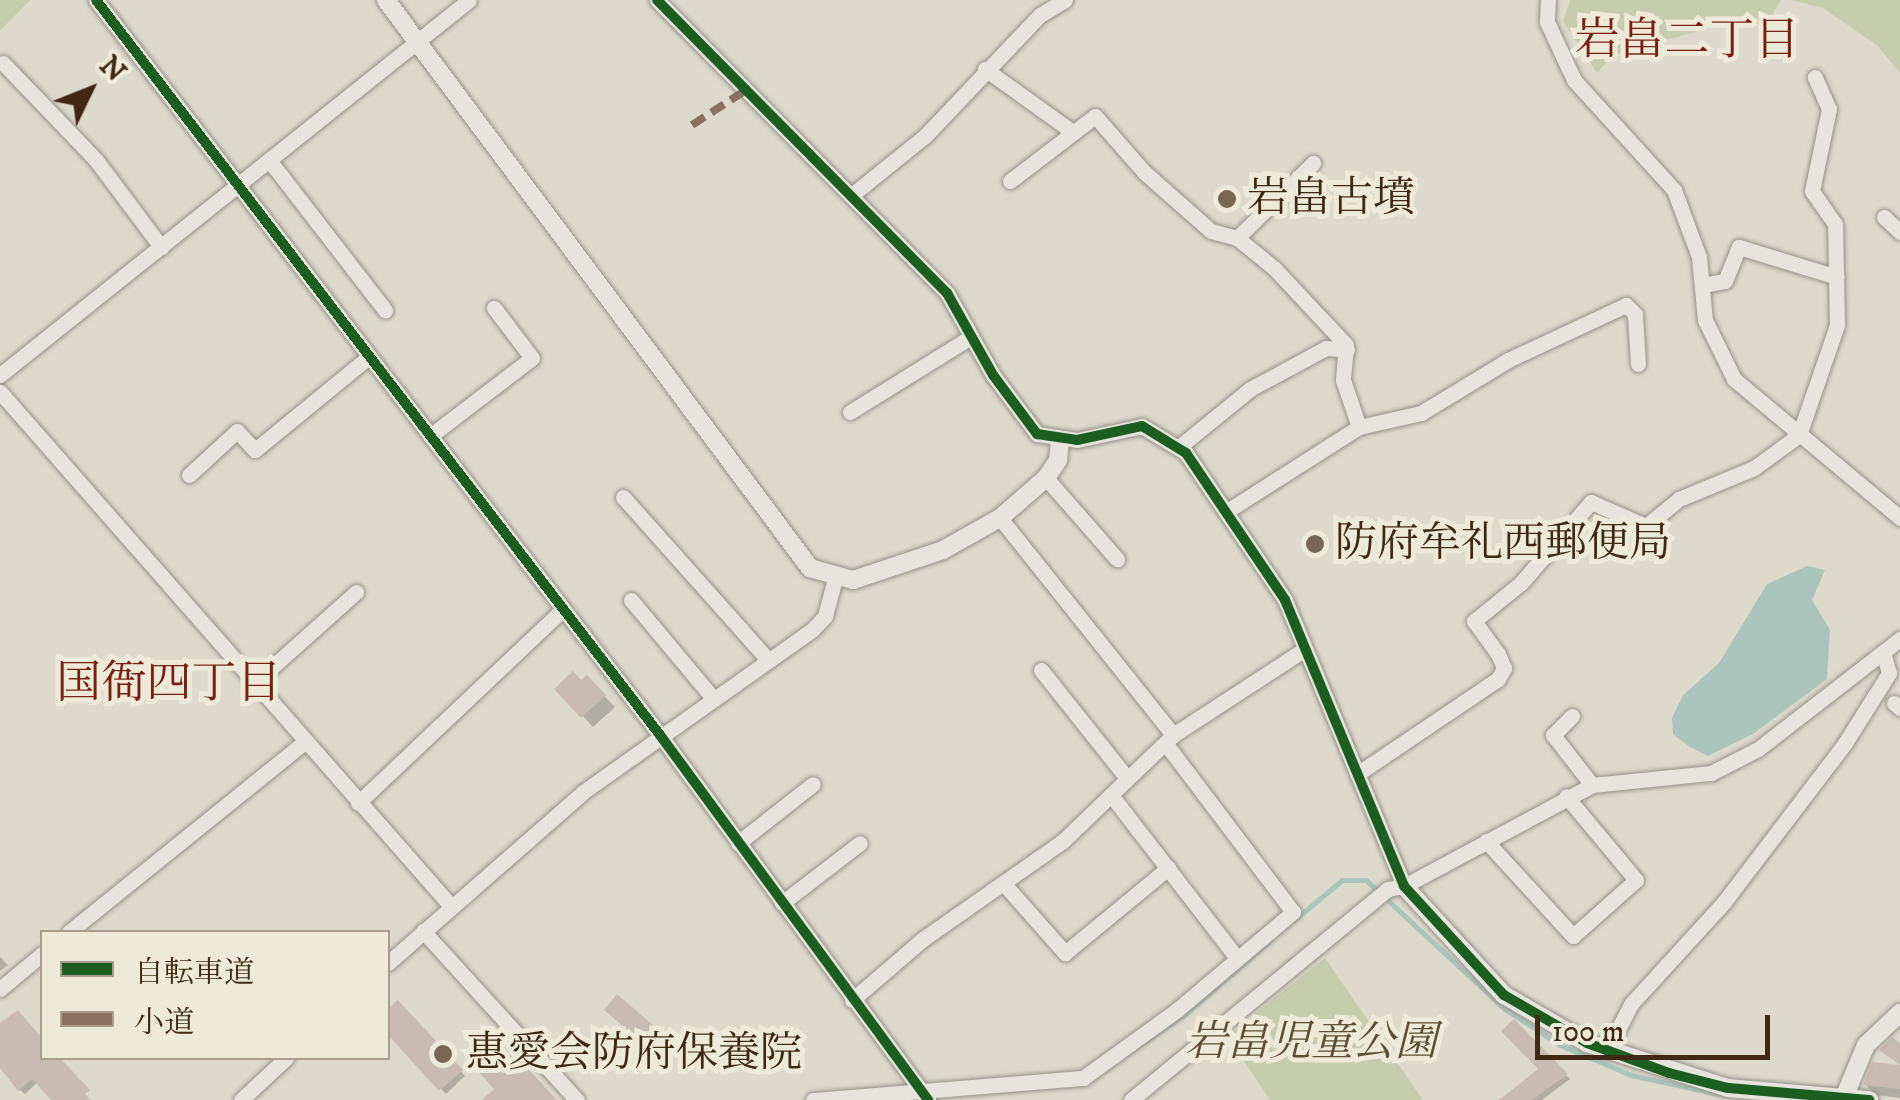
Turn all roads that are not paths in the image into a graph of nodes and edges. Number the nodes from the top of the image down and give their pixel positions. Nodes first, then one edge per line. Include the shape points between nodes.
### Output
1 (96, 0) edge
2 (386, 0) edge
3 (469, 0) edge
4 (657, 0) edge
5 (1065, 0) edge
6 (1543, 2) edge
7 (417, 42) junction
8 (3, 63) dead end
9 (985, 69) junction
10 (1815, 77) dead end
11 (1070, 130) junction
12 (269, 160) junction
13 (1313, 163) dead end
14 (1010, 181) dead end
15 (238, 186) junction
16 (852, 194) junction
17 (1884, 216) dead end
18 (1900, 232) edge
19 (1236, 238) junction
20 (160, 247) junction
21 (1836, 277) junction
22 (1702, 284) junction
23 (494, 308) dead end
24 (384, 310) dead end
25 (969, 338) junction
26 (1347, 350) junction
27 (366, 359) junction
28 (1638, 364) dead end
29 (0, 375) edge
30 (0, 392) edge
31 (850, 412) dead end
32 (1359, 427) junction
33 (1799, 435) junction
34 (430, 436) junction
35 (1060, 441) junction
36 (1179, 447) junction
37 (189, 474) dead end
38 (1046, 478) junction
39 (623, 496) dead end
40 (1226, 511) junction
41 (1000, 518) junction
42 (1900, 518) edge
43 (1117, 559) dead end
44 (835, 580) junction
45 (356, 592) dead end
46 (631, 600) dead end
47 (561, 611) junction
48 (1900, 640) edge
49 (1302, 651) junction
50 (1884, 656) junction
51 (768, 660) junction
52 (1041, 670) dead end
53 (252, 686) junction
54 (712, 698) junction
55 (1572, 716) dead end
56 (660, 735) junction
57 (1169, 739) junction
58 (303, 743) junction
59 (1356, 774) junction
60 (1128, 778) junction
61 (813, 784) dead end
62 (1592, 785) junction
63 (1111, 795) junction
64 (1566, 796) junction
65 (358, 803) junction
66 (1486, 841) junction
67 (738, 842) junction
68 (860, 843) dead end
69 (1168, 868) junction
70 (1005, 884) junction
71 (1404, 886) junction
72 (782, 903) junction
73 (451, 906) junction
74 (71, 930) edge
75 (423, 931) junction
76 (40, 956) edge
77 (1237, 958) junction
78 (390, 961) edge
79 (0, 989) edge
80 (852, 1000) junction
81 (1900, 1013) edge
82 (1607, 1051) junction
83 (284, 1060) edge
84 (923, 1093) edge
85 (1843, 1098) edge
86 (241, 1100) edge
87 (577, 1100) edge
88 (812, 1100) edge
89 (1131, 1100) edge
90 (1869, 1100) edge

1 - 15 street
2 - 7 street
3 - 7 street
4 - 16 street
5 - 9 street
6 - 22 street via 1557,52 1574,80 1674,190
7 - 12 street
7 - 44 street via 777,531 810,568
8 - 20 street via 96,160
9 - 11 street
9 - 16 street via 925,136
10 - 21 street via 1829,109 1812,191 1836,224
11 - 14 street
11 - 19 street via 1095,116 1144,172 1211,231
12 - 15 street
12 - 24 street
13 - 19 street
15 - 20 street
15 - 27 street
16 - 25 street via 947,293
17 - 18 street
19 - 26 street via 1274,268
20 - 29 street
21 - 22 street via 1738,247 1725,282
21 - 33 street via 1837,325
22 - 33 street via 1705,320 1727,368
23 - 34 street via 532,358
25 - 31 street
25 - 35 street via 1038,434
26 - 32 street via 1343,380
26 - 36 street via 1326,348 1250,389
27 - 34 street
27 - 37 street via 255,450 237,431
28 - 32 street via 1634,314 1626,305 1508,360 1421,413
30 - 53 street
32 - 40 street
33 - 42 street
33 - 59 street via 1754,468 1679,499 1646,526 1592,502 1521,583 1474,622 1504,668 1498,679
34 - 47 street
35 - 36 street via 1128,426 1157,431
35 - 38 street
36 - 40 street
38 - 41 street
38 - 43 street
39 - 51 street
40 - 49 street via 1285,600
41 - 44 street via 944,550 873,576
41 - 57 street
44 - 51 street via 825,616
45 - 53 street
46 - 54 street
47 - 56 street
47 - 65 street
48 - 50 street
49 - 57 street
49 - 59 street
50 - 62 street via 1758,749 1711,773
50 - 82 street via 1889,672 1845,743 1724,902 1631,1004
51 - 54 street
52 - 60 street
53 - 58 street
54 - 56 street
55 - 62 street via 1553,735
56 - 67 street
56 - 73 street
57 - 60 street
57 - 77 street via 1292,907
58 - 65 street
58 - 74 street
59 - 71 street
60 - 63 street
61 - 67 street
62 - 64 street
63 - 69 street
63 - 70 street
64 - 66 street
64 - 66 street via 1636,880 1573,936
65 - 73 street
66 - 71 street
67 - 72 street
68 - 72 street
69 - 70 street via 1065,954
69 - 77 street
70 - 80 street via 923,939
71 - 82 street via 1504,995
71 - 89 street via 1388,888
72 - 80 street
73 - 75 street
75 - 78 street
75 - 87 street
76 - 79 street
77 - 84 street via 1083,1078
80 - 84 street
81 - 85 street via 1866,1046
82 - 85 street via 1728,1088
83 - 86 street
84 - 88 street
85 - 90 street

